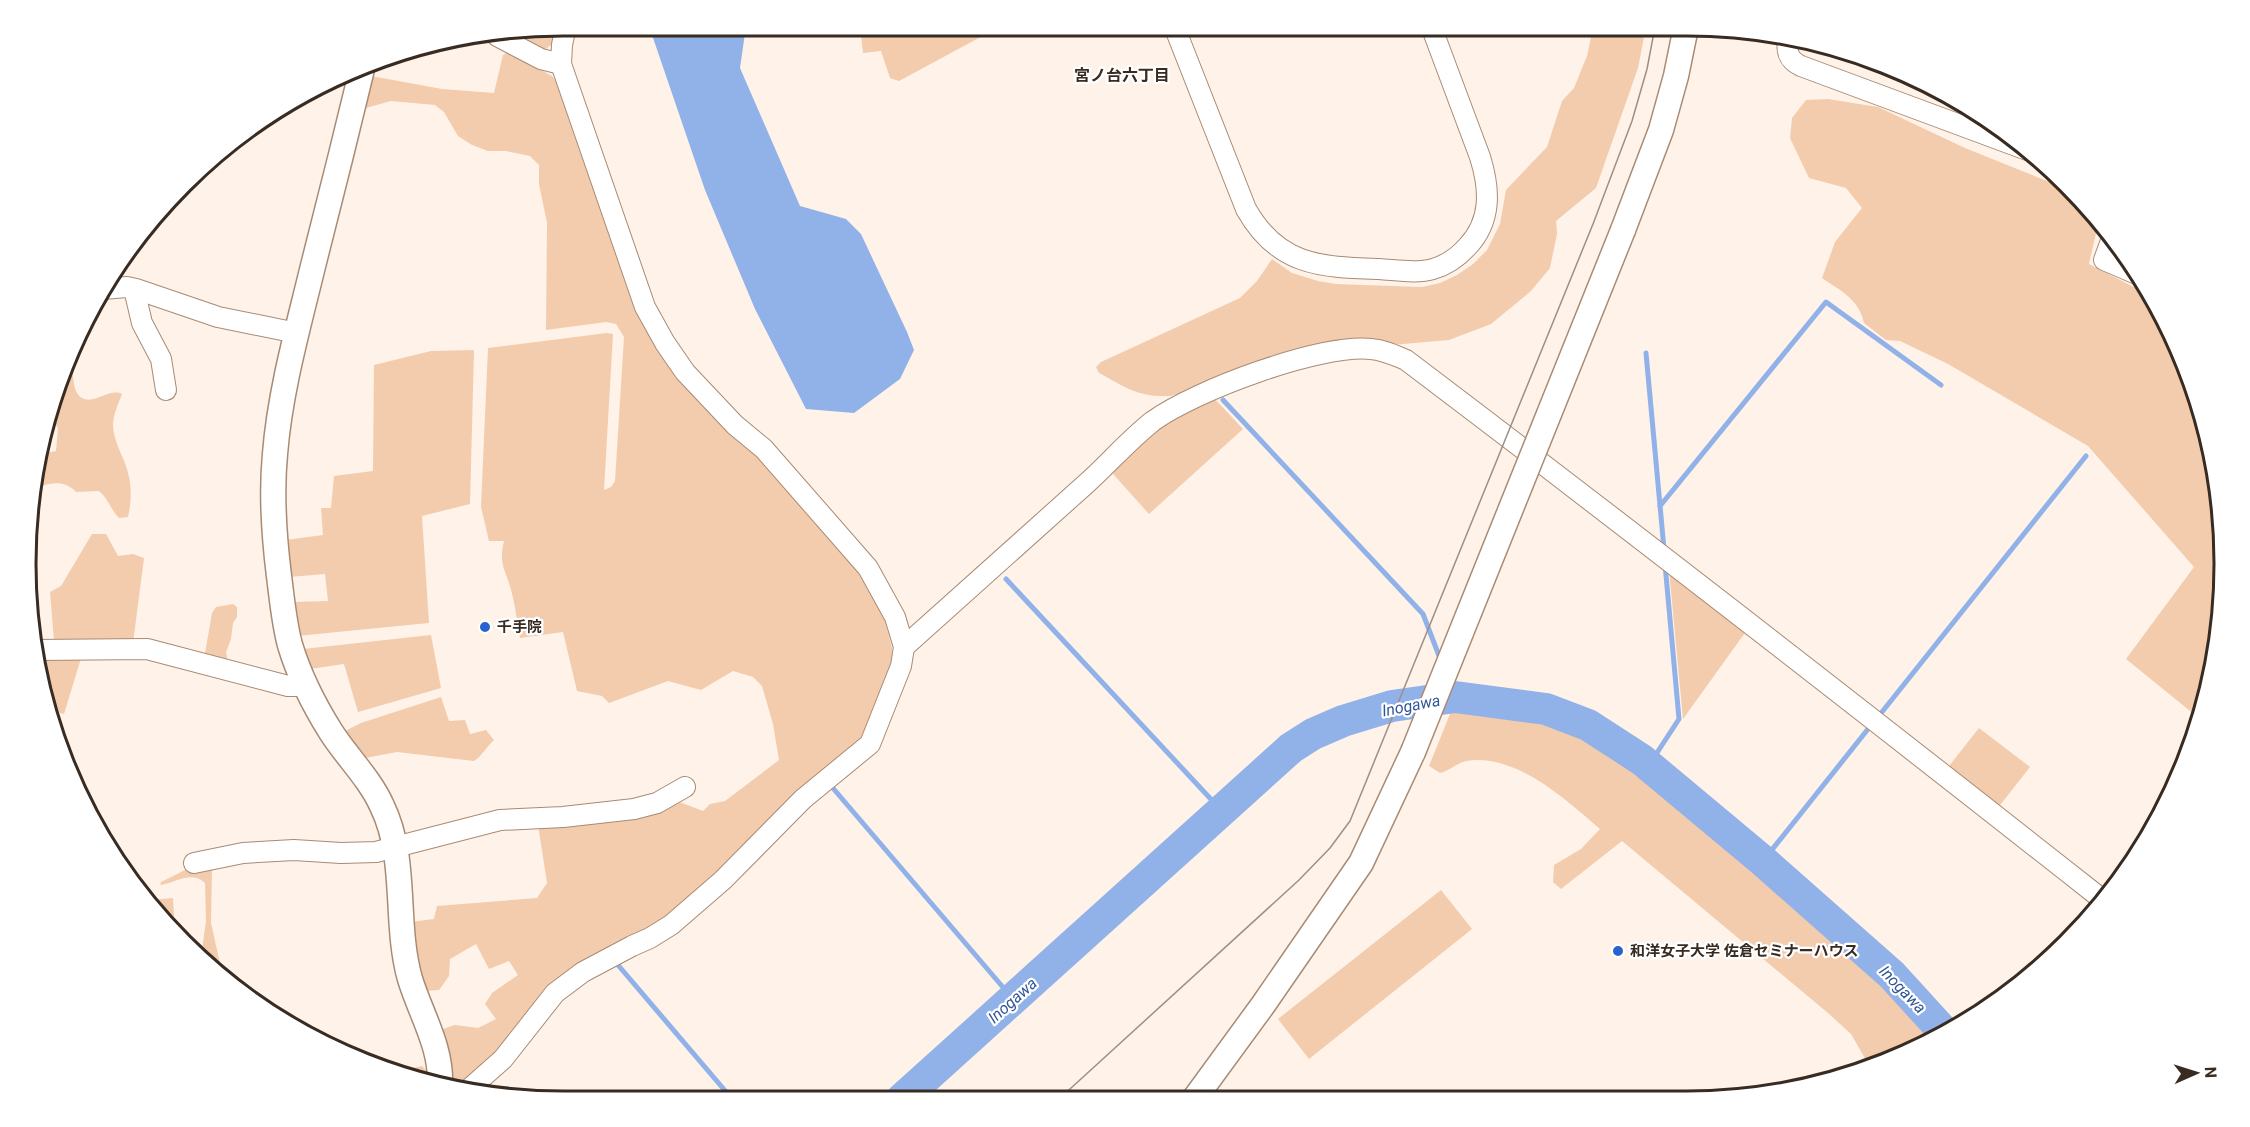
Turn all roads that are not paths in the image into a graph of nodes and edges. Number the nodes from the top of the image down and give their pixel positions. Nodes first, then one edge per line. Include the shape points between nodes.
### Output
1 (564, 36) edge
2 (1178, 36) edge
3 (1435, 36) edge
4 (1684, 36) edge
5 (504, 40) edge
6 (1787, 46) edge
7 (561, 64) junction
8 (360, 77) edge
9 (2004, 142) edge
10 (2109, 247) edge
11 (2124, 269) edge
12 (114, 289) edge
13 (134, 289) junction
14 (297, 333) junction
15 (166, 390) dead end
16 (904, 647) junction
17 (44, 650) edge
18 (306, 686) junction
19 (685, 786) dead end
20 (396, 848) junction
21 (194, 863) dead end
22 (2097, 895) edge
23 (439, 1076) edge
24 (476, 1083) edge
25 (1200, 1091) edge

1 - 7 street
2 - 3 street via 1246,209 1258,228 1287,252 1310,263 1423,271 1447,263 1472,242 1483,223 1488,195 1480,157
4 - 25 street, bridge via 1661,130 1413,752 1361,862
5 - 7 street via 541,59
6 - 9 street via 1788,55 1801,66
7 - 16 street via 645,307 665,343 711,402 764,449 868,568 895,617
8 - 14 street
10 - 11 street via 2104,260
12 - 13 street
13 - 14 street via 218,316
13 - 15 street via 142,323 161,359
14 - 18 street via 275,453 274,539 290,643
16 - 22 street via 1153,421 1262,370 1344,350 1390,353 1406,360 1757,627
16 - 24 street via 901,666 870,744 803,799 723,880 671,925 583,972 555,993 503,1059
17 - 18 street via 147,649 288,686
18 - 20 street via 331,732 381,802
19 - 20 street via 657,803 634,809 563,818 500,820
20 - 21 street via 351,853 243,853
20 - 23 street via 401,935 410,978 438,1055

